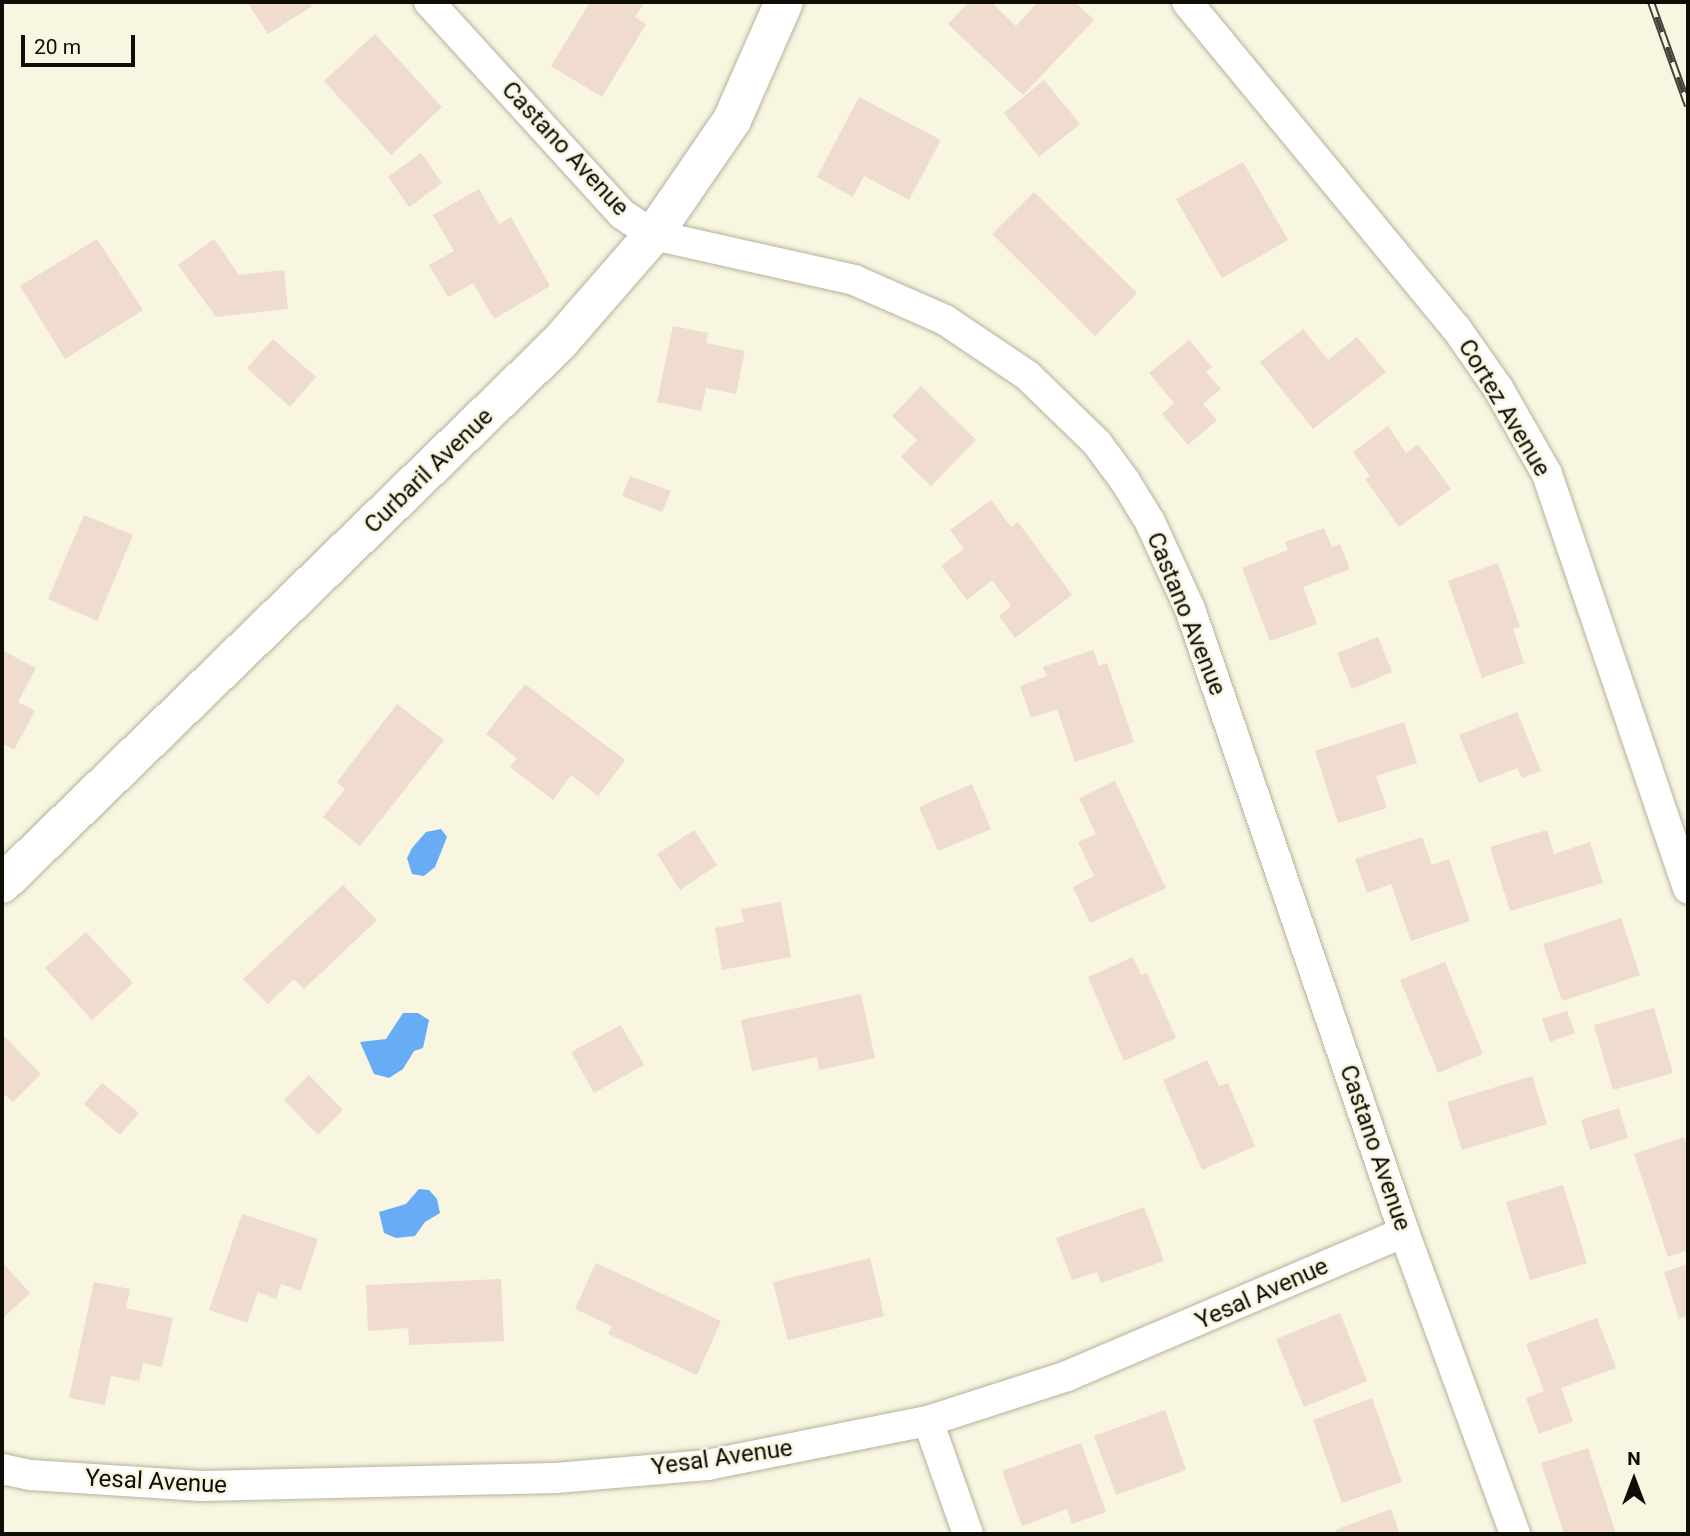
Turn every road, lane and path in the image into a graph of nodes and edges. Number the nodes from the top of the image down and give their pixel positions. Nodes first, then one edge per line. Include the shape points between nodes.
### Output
1 (429, 2) edge
2 (784, 2) edge
3 (1187, 2) edge
4 (653, 235) junction
5 (2, 884) edge
6 (1688, 889) edge
7 (1404, 1232) junction
8 (929, 1421) junction
9 (2, 1469) edge
10 (968, 1534) edge
11 (1515, 1534) edge

1 - 4 street, Castano Avenue via 622,214
2 - 4 street, Curbaril Avenue via 732,120
3 - 6 street, Cortez Avenue via 1456,328 1547,474
4 - 5 street, Curbaril Avenue via 550,352
4 - 7 street, Castano Avenue via 854,280 945,320 1027,375 1104,453 1150,522 1190,609
7 - 8 street, Yesal Avenue via 1067,1376
7 - 11 street, Castano Avenue
8 - 9 street, Yesal Avenue via 707,1465 556,1478 202,1486 31,1475
8 - 10 street

